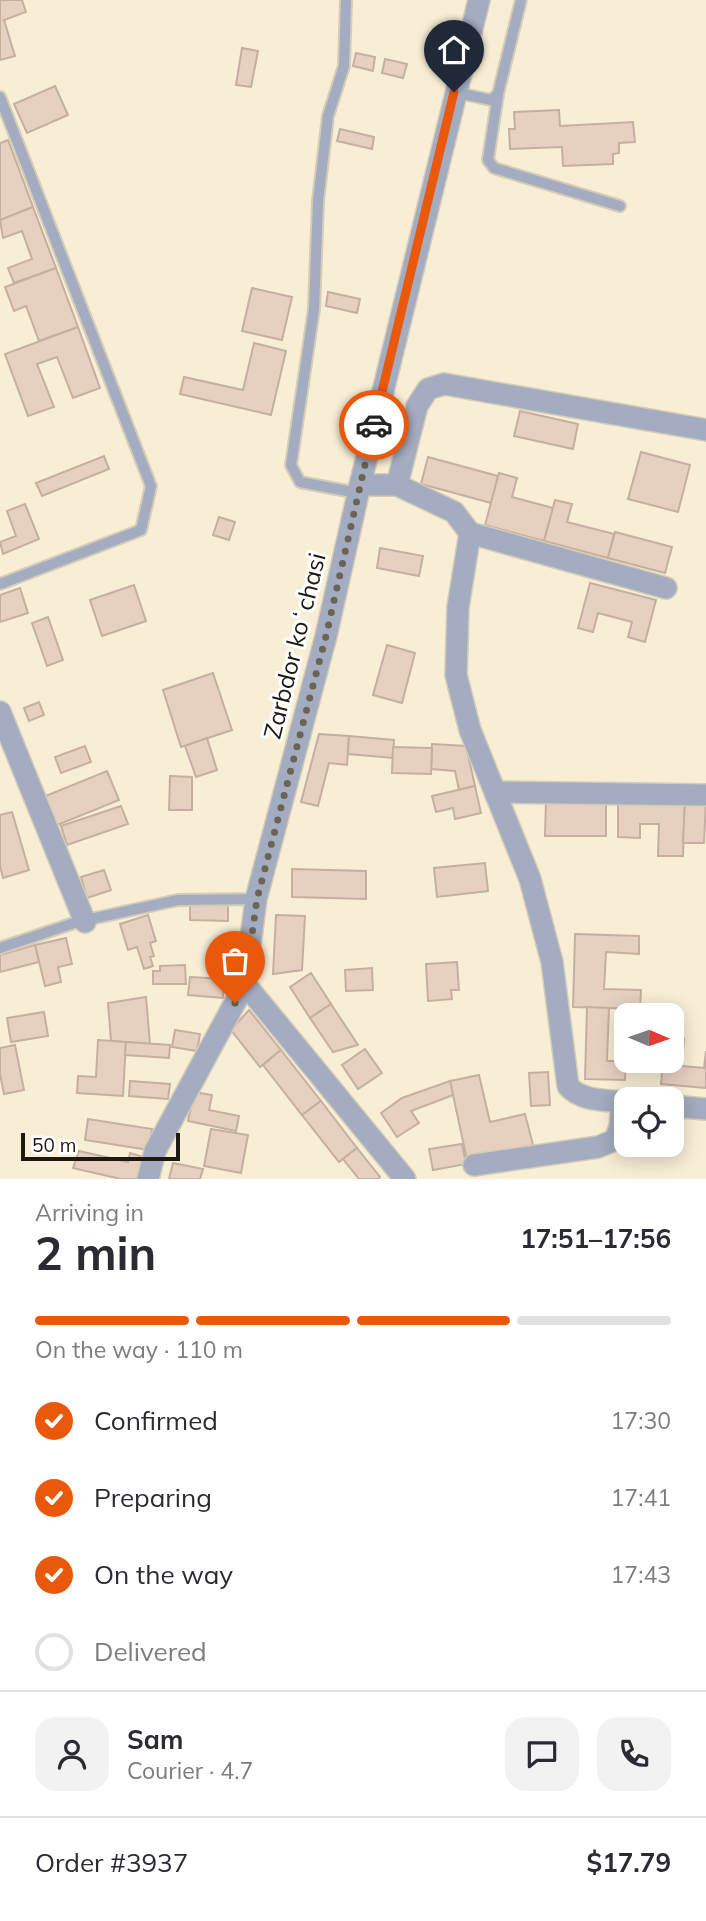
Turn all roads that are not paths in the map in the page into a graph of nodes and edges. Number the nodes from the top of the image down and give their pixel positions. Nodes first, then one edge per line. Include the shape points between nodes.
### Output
1 (346, 0) edge
2 (479, 0) edge
3 (521, 0) edge
4 (454, 92) junction
5 (498, 94) junction
6 (0, 97) edge
7 (620, 206) dead end
8 (706, 430) edge
9 (397, 485) junction
10 (359, 489) junction
11 (470, 533) junction
12 (0, 584) edge
13 (666, 588) dead end
14 (0, 712) edge
15 (495, 792) junction
16 (706, 795) edge
17 (257, 899) junction
18 (85, 922) junction
19 (0, 948) edge
20 (245, 984) junction
21 (614, 1100) edge
22 (684, 1107) edge
23 (706, 1109) edge
24 (614, 1140) edge
25 (474, 1165) dead end
26 (148, 1179) edge
27 (405, 1179) edge

1 - 10 lane via 344,66 328,116 318,201 314,309 291,465 300,482
2 - 4 street, Zarbdor koʻchasi
3 - 5 lane
4 - 5 lane via 491,100
4 - 10 street, Zarbdor koʻchasi
5 - 7 lane via 488,160 494,168
6 - 12 lane via 151,486 141,530
8 - 9 street via 444,384 428,389 417,405
9 - 10 street
9 - 11 street via 454,512
10 - 17 street, Zarbdor koʻchasi
11 - 13 street
11 - 15 street via 458,607 456,675 470,730
14 - 18 street
15 - 16 street
15 - 21 street via 530,879 552,962 568,1086 575,1094
17 - 18 lane via 178,900
17 - 20 street, Zarbdor koʻchasi
18 - 19 lane
20 - 26 street via 155,1151
20 - 27 street
22 - 23 street
24 - 25 street via 598,1147

